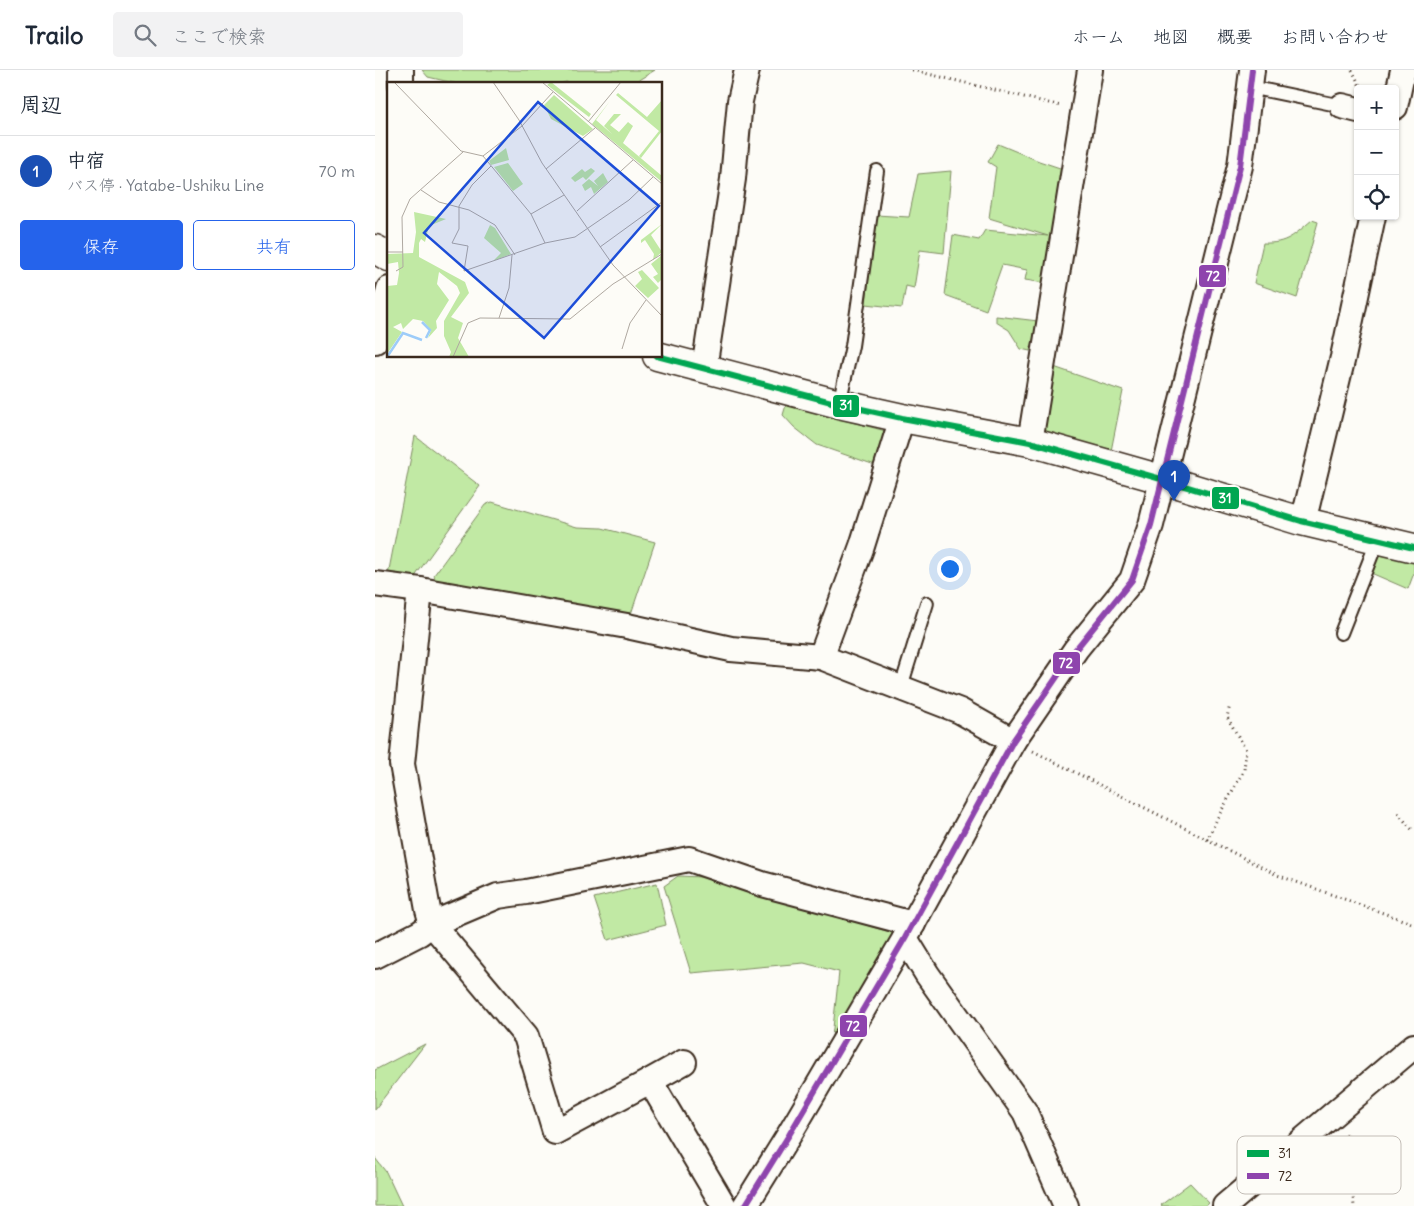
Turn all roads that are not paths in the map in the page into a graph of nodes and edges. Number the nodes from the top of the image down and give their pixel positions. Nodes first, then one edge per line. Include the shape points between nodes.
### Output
1 (747, 70) edge
2 (1090, 70) edge
3 (1403, 70) edge
4 (1251, 78) edge
5 (1399, 88) edge
6 (1350, 108) edge
7 (877, 171) dead end
8 (1372, 220) edge
9 (375, 249) edge
10 (387, 256) edge
11 (387, 296) edge
12 (375, 341) edge
13 (663, 358) edge
14 (704, 369) junction
15 (839, 404) junction
16 (902, 418) junction
17 (1030, 442) junction
18 (1161, 479) junction
19 (1301, 521) junction
20 (1378, 539) junction
21 (1413, 546) edge
22 (375, 584) edge
23 (419, 590) junction
24 (927, 603) dead end
25 (1341, 634) dead end
26 (821, 657) junction
27 (901, 687) junction
28 (1013, 741) junction
29 (432, 924) junction
30 (909, 931) junction
31 (375, 956) edge
32 (1414, 1046) edge
33 (684, 1062) dead end
34 (650, 1082) junction
35 (1308, 1136) edge
36 (1239, 1194) edge
37 (724, 1206) edge
38 (745, 1206) edge
39 (1065, 1206) edge
40 (1225, 1206) edge

1 - 14 street via 740,100 733,179
2 - 17 street
3 - 5 street
4 - 6 lane
4 - 18 street via 1240,166
7 - 15 lane via 852,346
8 - 19 street via 1343,357
9 - 10 main road
11 - 12 street
13 - 14 main road
14 - 15 main road
15 - 16 main road
16 - 17 main road
16 - 26 street via 862,546
17 - 18 main road
18 - 19 main road
18 - 28 street via 1151,524 1132,580 1076,649
19 - 20 main road
20 - 21 main road
20 - 25 lane
22 - 23 street
23 - 26 street via 627,626 731,649
23 - 29 street via 402,764
24 - 27 lane
26 - 27 street
27 - 28 street via 960,711
28 - 30 street
29 - 30 street via 498,896 689,859
29 - 31 street
29 - 34 street via 526,1036 555,1132
30 - 38 street
30 - 39 street via 927,974 1025,1112
32 - 35 street
33 - 34 street
34 - 37 street
36 - 40 street

